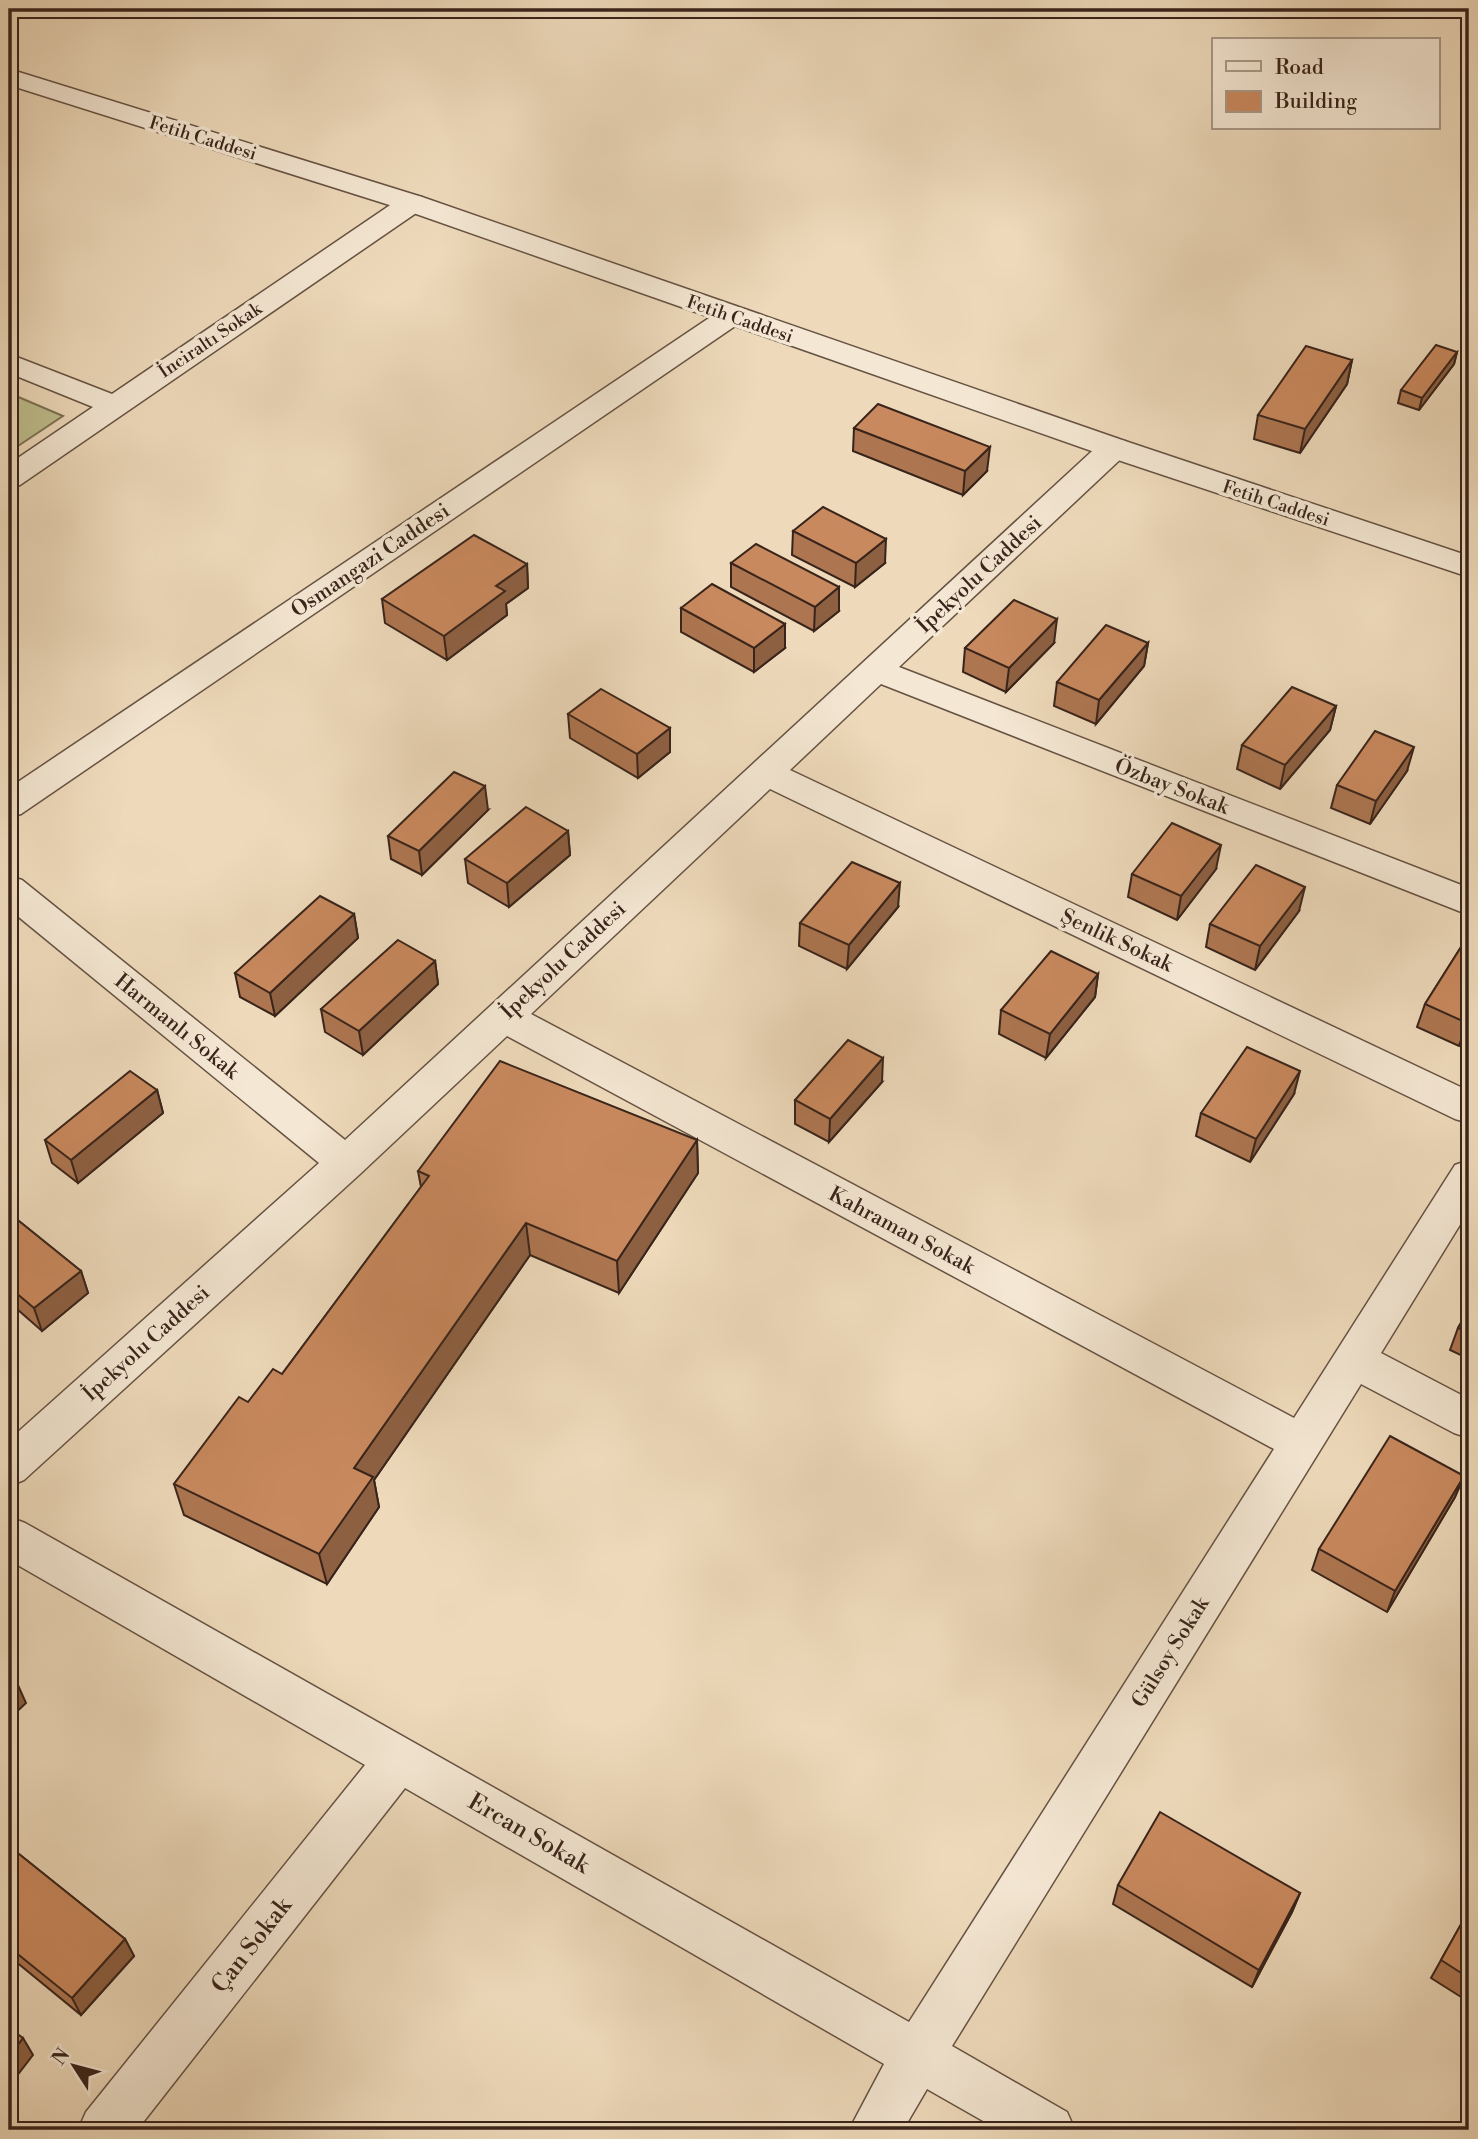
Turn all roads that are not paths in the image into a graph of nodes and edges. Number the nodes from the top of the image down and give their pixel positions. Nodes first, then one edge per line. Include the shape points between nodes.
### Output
1 (9, 77) edge
2 (412, 202) junction
3 (732, 316) junction
4 (9, 363) edge
5 (114, 405) junction
6 (1114, 448) junction
7 (9, 478) edge
8 (1469, 567) edge
9 (876, 670) junction
10 (765, 772) junction
11 (9, 805) edge
12 (9, 889) edge
13 (1469, 902) edge
14 (503, 1016) junction
15 (1469, 1108) edge
16 (346, 1163) junction
17 (1469, 1176) edge
18 (1355, 1360) junction
19 (1469, 1420) edge
20 (1302, 1443) junction
21 (9, 1467) edge
22 (9, 1537) edge
23 (398, 1759) junction
24 (918, 2054) junction
25 (104, 2130) edge
26 (875, 2130) edge
27 (1049, 2130) edge

1 - 2 street, Fetih Caddesi
2 - 3 street, Fetih Caddesi
2 - 5 street, İnciraltı Sokak
3 - 6 street, Fetih Caddesi
3 - 11 street, Osmangazi Caddesi
4 - 5 street
5 - 7 street, İnciraltı Sokak
6 - 8 street, Fetih Caddesi
6 - 9 street, İpekyolu Caddesi
9 - 10 street, İpekyolu Caddesi
9 - 13 street, Özbay Sokak
10 - 14 street, İpekyolu Caddesi
10 - 15 street, Şenlik Sokak
12 - 16 street, Harmanlı Sokak
14 - 16 street, İpekyolu Caddesi
14 - 20 street, Kahraman Sokak
16 - 21 street, İpekyolu Caddesi
17 - 18 street, Gülsoy Sokak
18 - 19 street
18 - 20 street, Gülsoy Sokak
20 - 24 street, Gülsoy Sokak
22 - 23 street, Ercan Sokak
23 - 24 street, Ercan Sokak
23 - 25 street, Çan Sokak
24 - 26 street, Gülsoy Sokak
24 - 27 street, Ercan Sokak

